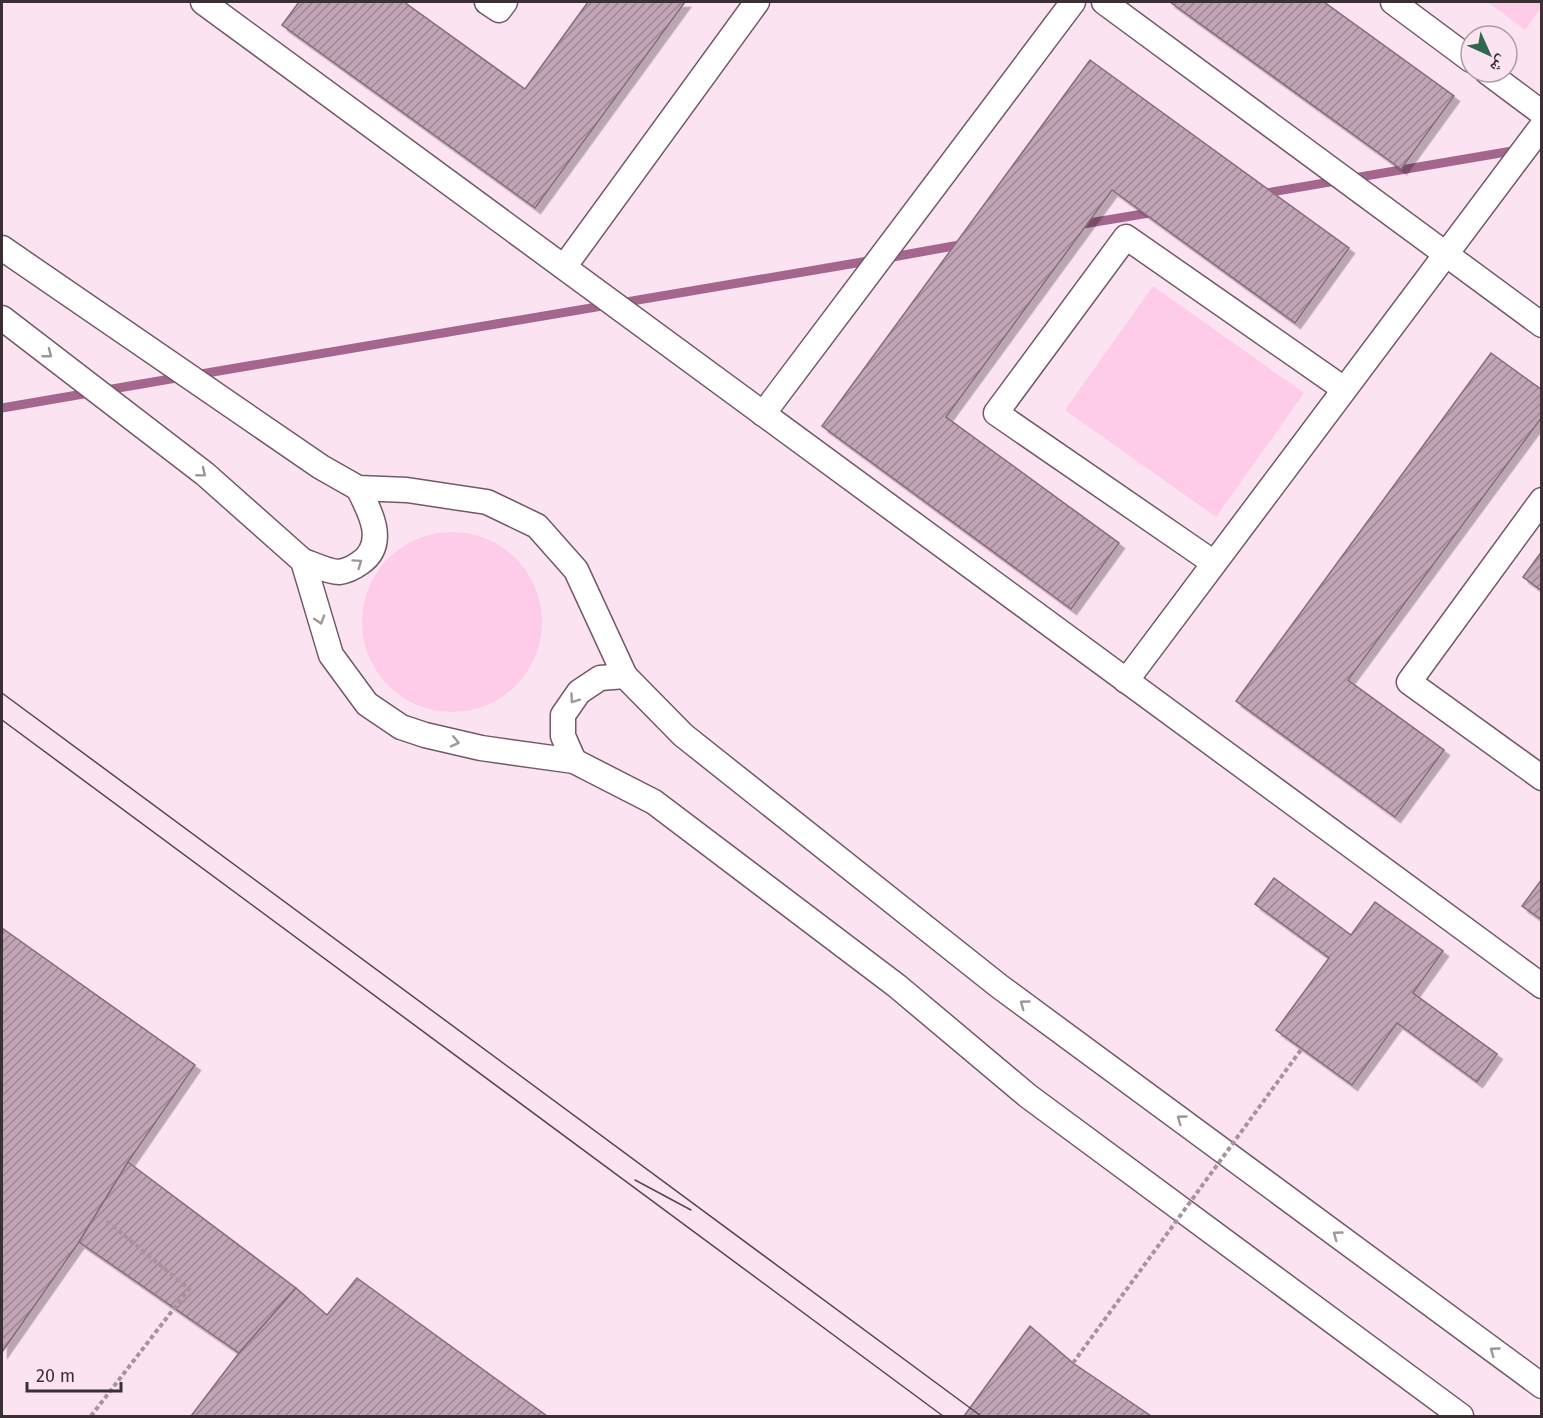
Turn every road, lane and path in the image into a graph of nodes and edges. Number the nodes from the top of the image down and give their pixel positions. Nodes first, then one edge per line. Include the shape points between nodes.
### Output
1 (203, 2) edge
2 (487, 2) edge
3 (505, 2) edge
4 (757, 2) edge
5 (1073, 2) edge
6 (1104, 2) edge
7 (1393, 2) edge
8 (1459, 51) edge
9 (1503, 84) edge
10 (1542, 113) edge
11 (1542, 126) edge
12 (2, 248) edge
13 (1445, 254) junction
14 (564, 267) junction
15 (2, 318) edge
16 (1542, 325) edge
17 (1344, 389) junction
18 (763, 414) junction
19 (358, 488) junction
20 (1542, 500) edge
21 (303, 561) junction
22 (1214, 563) junction
23 (625, 676) junction
24 (1126, 681) junction
25 (574, 760) junction
26 (1542, 778) edge
27 (1542, 986) edge
28 (1303, 1047) dead end
29 (103, 1218) dead end
30 (1073, 1363) dead end
31 (1542, 1386) edge
32 (91, 1416) edge
33 (1461, 1416) edge

1 - 14 street
2 - 3 street via 499,10
4 - 14 street
5 - 18 street
6 - 13 street
7 - 8 street
9 - 10 street
11 - 13 street
12 - 19 street via 321,467
13 - 16 street
13 - 17 street
14 - 18 street
15 -> 21 street via 205,474
17 - 22 street
17 - 22 street via 1126,237 996,413
18 - 24 street
21 -> 19 street via 337,572 364,560 376,534
19 - 23 street via 407,490 487,502 537,526 576,570
20 - 26 street via 1409,682
21 -> 25 street via 331,655 367,704 401,727 425,735 481,748
22 - 24 street
23 -> 25 street via 600,678 579,692 563,715 563,736
31 -> 23 street via 999,986 683,735
24 - 27 street
25 - 33 street via 654,802 897,986 1028,1096
28 - 30 path, bridge
29 - 32 path via 189,1289

